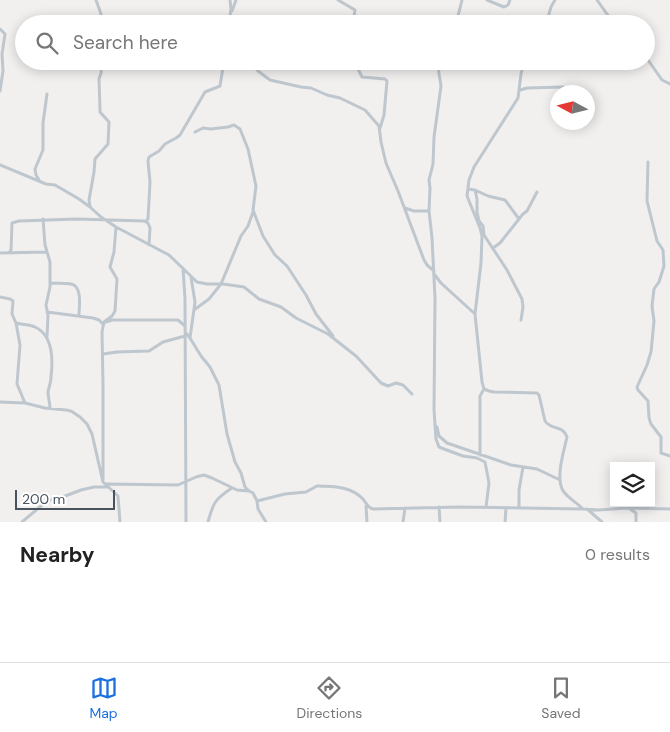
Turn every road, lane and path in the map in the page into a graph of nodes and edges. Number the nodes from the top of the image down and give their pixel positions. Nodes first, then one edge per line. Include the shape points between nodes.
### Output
1 (96, 0) edge
2 (230, 0) edge
3 (236, 0) edge
4 (338, 0) edge
5 (462, 0) edge
6 (487, 0) edge
7 (510, 0) edge
8 (554, 0) edge
9 (597, 0) edge
10 (101, 15) edge
11 (230, 15) edge
12 (230, 15) edge
13 (354, 15) edge
14 (458, 15) edge
15 (549, 15) edge
16 (608, 15) edge
17 (0, 29) edge
18 (101, 70) edge
19 (223, 70) edge
20 (258, 70) edge
21 (358, 70) edge
22 (438, 70) edge
23 (522, 70) edge
24 (655, 70) edge
25 (670, 84) edge
26 (550, 87) edge
27 (520, 90) junction
28 (0, 91) edge
29 (47, 94) dead end
30 (380, 128) junction
31 (195, 132) dead end
32 (648, 162) dead end
33 (0, 165) edge
34 (39, 181) junction
35 (468, 189) junction
36 (475, 190) junction
37 (537, 192) dead end
38 (90, 207) junction
39 (404, 208) junction
40 (254, 212) junction
41 (429, 212) junction
42 (43, 219) junction
43 (519, 219) junction
44 (105, 220) junction
45 (146, 222) junction
46 (116, 227) junction
47 (150, 245) junction
48 (492, 248) junction
49 (47, 252) junction
50 (0, 253) edge
51 (9, 254) junction
52 (183, 268) junction
53 (434, 272) junction
54 (191, 277) junction
55 (50, 284) junction
56 (221, 284) junction
57 (0, 297) edge
58 (194, 310) junction
59 (47, 312) junction
60 (475, 314) junction
61 (79, 316) junction
62 (521, 320) dead end
63 (16, 323) junction
64 (104, 324) junction
65 (185, 326) junction
66 (185, 334) junction
67 (333, 336) junction
68 (47, 338) junction
69 (190, 338) junction
70 (103, 354) junction
71 (484, 389) junction
72 (412, 394) dead end
73 (0, 402) edge
74 (25, 403) junction
75 (50, 408) junction
76 (434, 410) junction
77 (480, 455) junction
78 (670, 456) edge
79 (523, 467) junction
80 (102, 480) junction
81 (560, 480) junction
82 (186, 481) junction
83 (105, 484) junction
84 (109, 487) junction
85 (232, 488) junction
86 (249, 491) junction
87 (257, 501) junction
88 (366, 506) junction
89 (439, 507) junction
90 (486, 507) junction
91 (405, 508) junction
92 (506, 508) junction
93 (519, 508) junction
94 (630, 508) junction
95 (373, 509) junction
96 (585, 509) junction
97 (670, 509) edge
98 (367, 513) junction
99 (22, 522) edge
100 (120, 522) edge
101 (186, 522) edge
102 (208, 522) edge
103 (266, 522) edge
104 (367, 522) edge
105 (403, 522) edge
106 (440, 522) edge
107 (505, 522) edge
108 (602, 522) edge
109 (636, 522) edge

1 - 10 street
2 - 11 street
3 - 12 street
4 - 13 street via 355,10
5 - 14 street
6 - 7 street via 504,7
8 - 15 street
9 - 16 street
17 - 28 street via 5,34
18 - 38 street via 100,112 109,122 109,142 95,159
19 - 45 street via 220,86 205,92 180,135 148,158 150,182
20 - 30 street via 277,83 311,88 340,98 365,110
21 - 30 street via 362,77 387,81
22 - 41 street via 441,86 429,177
23 - 27 street
24 - 25 street via 662,80
26 - 27 street
27 - 35 street via 471,172
29 - 34 street via 43,148 35,169
30 - 39 street via 386,163
31 - 40 street via 234,125 240,128 255,184
32 - 78 street via 647,201 657,241 663,250 664,266 654,289 651,352 637,386 648,401 652,424 662,437 661,453
33 - 34 street
34 - 38 street via 55,185
35 - 36 street
35 - 60 street via 482,236
36 - 43 street via 504,200
36 - 48 street via 479,221
37 - 43 street
38 - 44 street
39 - 41 street
39 - 53 street via 426,265
40 - 56 street
40 - 67 street via 275,255 287,266
41 - 53 street
42 - 44 street
42 - 49 street
42 - 51 street via 13,222
43 - 48 street
44 - 45 street
44 - 46 street
45 - 47 street via 150,228
46 - 47 street
46 - 64 street via 110,266 117,279 115,312
47 - 52 street via 169,255
48 - 62 street via 522,299
49 - 51 street
49 - 55 street
50 - 51 street
52 - 54 street
52 - 65 street
53 - 60 street via 441,283
53 - 76 street
54 - 56 street via 207,284
54 - 58 street
55 - 59 street
55 - 61 street via 75,286 80,300
56 - 58 street
56 - 67 street via 244,287 260,299
57 - 63 street via 13,301 12,314
58 - 69 street
59 - 61 street
59 - 68 street
60 - 71 street
61 - 64 street
63 - 68 street via 35,327
63 - 74 street via 20,345 17,384
64 - 65 street via 112,320 178,320
64 - 70 street
65 - 66 street
66 - 69 street
66 - 70 street via 149,351
66 - 82 street
67 - 72 street via 381,383 403,385
68 - 75 street via 52,366 48,393
69 - 86 street via 216,378 233,458
70 - 80 street
71 - 77 street via 480,396
71 - 81 street via 538,394 545,421 563,430 567,437
73 - 74 street
74 - 75 street
75 - 80 street via 71,411 87,424
76 - 77 street via 438,432 447,444
76 - 90 street via 439,447 485,462 489,483
77 - 79 street
79 - 81 street via 538,469
79 - 93 street
80 - 83 street
81 - 96 street via 568,496
82 - 83 street via 178,485
82 - 85 street via 204,475
82 - 101 street
83 - 84 street
84 - 99 street via 94,487 54,498
84 - 100 street via 118,497
85 - 86 street
85 - 102 street via 212,506
86 - 87 street via 254,493
87 - 88 street via 306,492 316,486 339,486 354,492
87 - 103 street
88 - 95 street
88 - 98 street
89 - 90 street
89 - 91 street
89 - 106 street
90 - 92 street
91 - 95 street
91 - 105 street
92 - 93 street
92 - 107 street
93 - 96 street
94 - 96 street
94 - 97 street
94 - 109 street via 636,513
95 - 98 street
96 - 108 street
98 - 104 street

